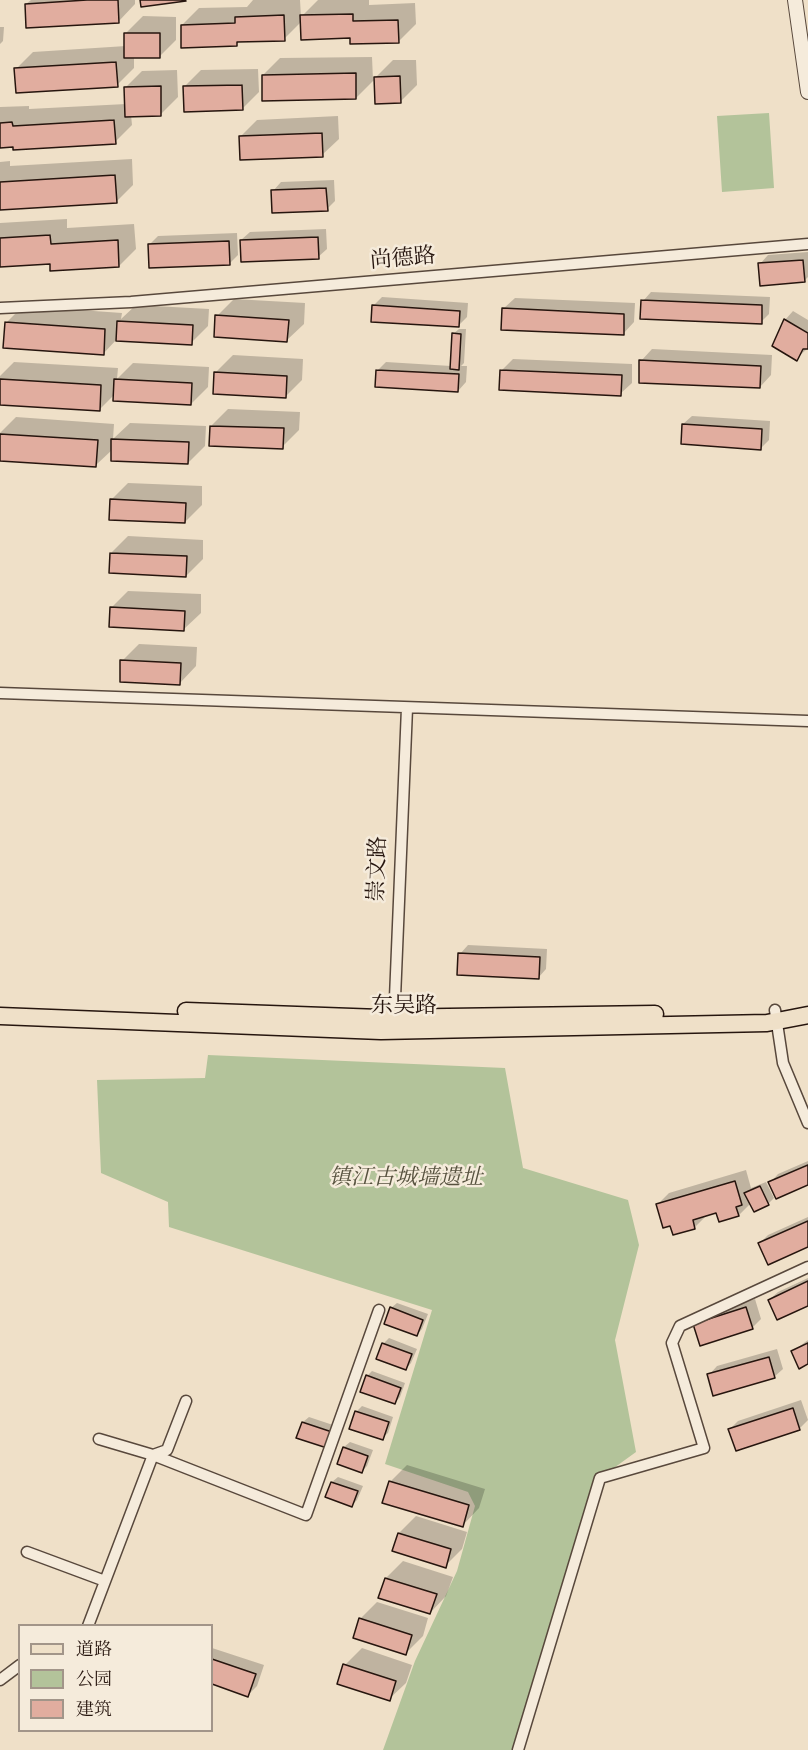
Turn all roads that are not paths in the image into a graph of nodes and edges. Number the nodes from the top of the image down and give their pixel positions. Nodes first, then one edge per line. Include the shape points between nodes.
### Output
1 (795, 0) edge
2 (808, 92) edge
3 (808, 244) edge
4 (0, 308) edge
5 (0, 693) edge
6 (407, 708) junction
7 (808, 722) edge
8 (808, 1004) edge
9 (0, 1006) edge
10 (775, 1015) junction
11 (808, 1015) edge
12 (0, 1016) edge
13 (394, 1024) junction
14 (808, 1123) edge
15 (808, 1267) edge
16 (379, 1310) dead end
17 (186, 1401) dead end
18 (99, 1439) dead end
19 (153, 1455) junction
20 (27, 1552) dead end
21 (105, 1581) junction
22 (89, 1624) edge
23 (18, 1666) edge
24 (0, 1680) edge
25 (518, 1750) edge

1 - 2 street
3 - 4 street, 尚德路 via 143,302
5 - 6 street
6 - 7 street
6 - 13 street, 崇文路
8 - 10 main road, 东吴路
9 - 13 main road, 东吴路
10 - 11 main road, 东吴路
10 - 13 main road, 东吴路
10 - 14 street via 783,1063
12 - 13 main road, 东吴路
15 - 25 street via 680,1326 672,1343 704,1448 600,1478
16 - 19 street via 306,1515
17 - 19 street via 166,1450
18 - 19 street
19 - 21 street
20 - 21 street
21 - 22 street
23 - 24 street

